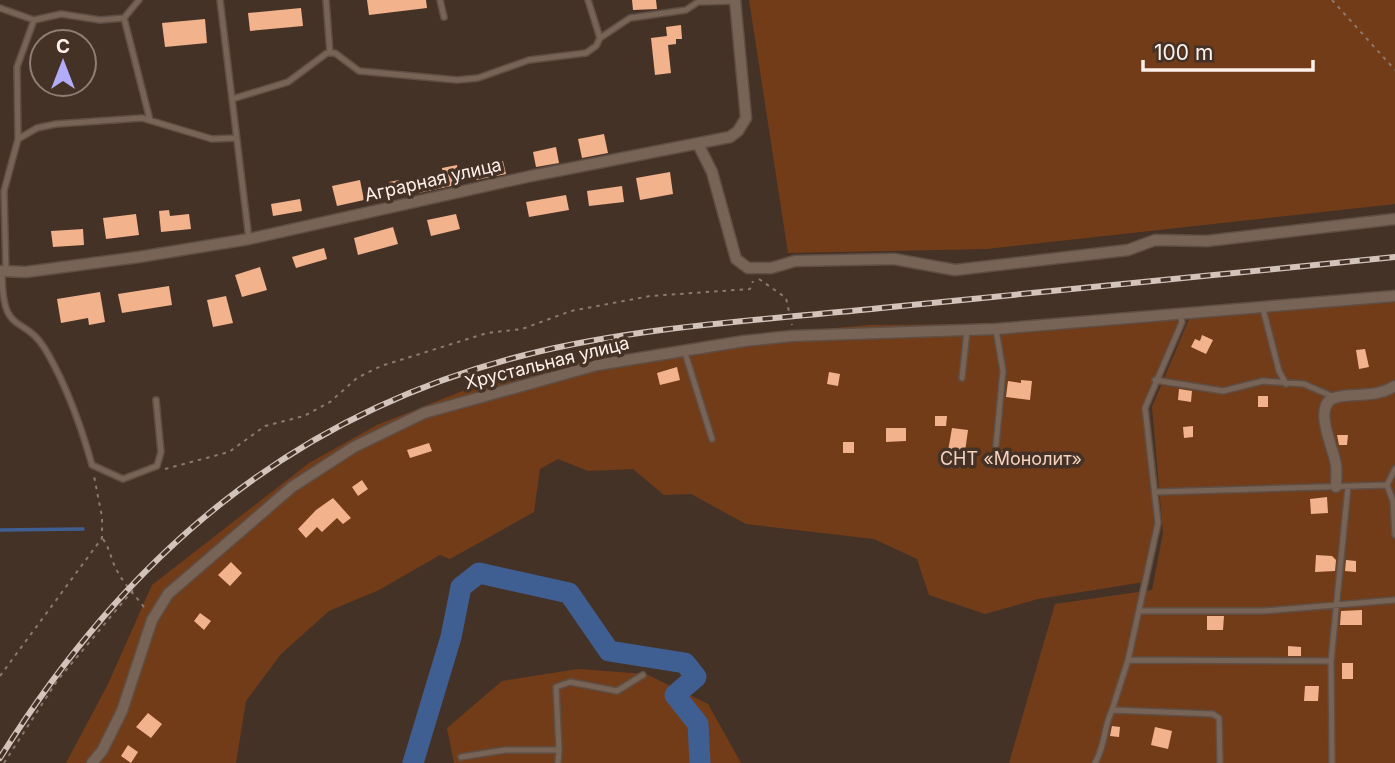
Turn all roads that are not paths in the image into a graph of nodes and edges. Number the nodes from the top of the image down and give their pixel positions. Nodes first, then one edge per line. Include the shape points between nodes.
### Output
1 (139, 0) edge
2 (220, 0) edge
3 (326, 0) edge
4 (440, 0) edge
5 (588, 0) edge
6 (735, 0) edge
7 (0, 8) edge
8 (444, 17) dead end
9 (124, 18) junction
10 (34, 20) junction
11 (600, 38) junction
12 (330, 53) junction
13 (232, 99) junction
14 (150, 120) junction
15 (236, 138) junction
16 (18, 139) junction
17 (698, 145) junction
18 (1395, 219) edge
19 (248, 239) junction
20 (3, 272) edge
21 (1395, 296) edge
22 (1263, 309) junction
23 (1180, 316) junction
24 (996, 329) junction
25 (967, 331) junction
26 (685, 352) junction
27 (962, 378) dead end
28 (1154, 380) junction
29 (1286, 384) junction
30 (1395, 386) edge
31 (1334, 397) junction
32 (156, 400) dead end
33 (712, 439) dead end
34 (996, 445) dead end
35 (1395, 469) edge
36 (1387, 485) junction
37 (1342, 487) junction
38 (1155, 492) junction
39 (1395, 535) edge
40 (1395, 600) edge
41 (1337, 606) junction
42 (1140, 611) junction
43 (1128, 660) junction
44 (1331, 661) junction
45 (643, 675) dead end
46 (1112, 710) junction
47 (559, 750) junction
48 (461, 757) dead end
49 (92, 763) edge
50 (558, 763) edge
51 (1095, 763) edge
52 (1220, 763) edge
53 (1332, 763) edge

1 - 9 lane
2 - 13 lane
3 - 12 lane
4 - 8 lane
5 - 11 lane
6 - 11 lane via 698,2 686,10 630,19
6 - 17 street, Аграрная улица via 746,118 730,136
7 - 10 lane
9 - 10 lane via 100,20 61,14
9 - 14 lane
10 - 16 lane via 17,68
11 - 12 lane via 586,53 529,60 478,78 457,80 359,71
12 - 13 lane via 288,82
13 - 15 lane
14 - 15 lane via 212,139
14 - 16 lane via 56,124
15 - 19 lane
16 - 20 lane via 4,191
17 - 18 street via 712,172 736,259 748,268 794,261 894,259 955,270 1128,250 1155,240 1206,241
17 - 19 street, Аграрная улица via 531,176
19 - 20 street, Аграрная улица
20 - 32 lane via 5,313 48,353 78,415 92,464 123,478 157,466 161,452
21 - 22 street, Хрустальная улица
22 - 23 street, Хрустальная улица
22 - 29 lane
23 - 24 street, Хрустальная улица
23 - 28 lane via 1167,360
24 - 25 street, Хрустальная улица
24 - 34 lane via 1003,371
25 - 26 street, Хрустальная улица via 792,336
25 - 27 lane
26 - 33 lane
26 - 49 street, Хрустальная улица via 597,365 483,394 392,426 292,487 163,600 122,711
28 - 29 lane via 1223,391 1263,381
28 - 38 lane via 1145,408
29 - 31 lane via 1304,384
30 - 31 street via 1371,396
31 - 37 street via 1325,405 1323,417
35 - 36 lane
36 - 37 lane
36 - 39 lane
37 - 38 lane
37 - 41 lane
38 - 42 lane via 1158,523
40 - 41 lane
41 - 42 lane
41 - 44 lane
42 - 43 lane
43 - 44 lane
43 - 46 lane
44 - 53 lane
45 - 47 lane via 617,691 570,682 556,687
46 - 51 lane via 1105,745
46 - 52 lane via 1213,714 1219,718
47 - 48 lane via 505,750
47 - 50 lane

